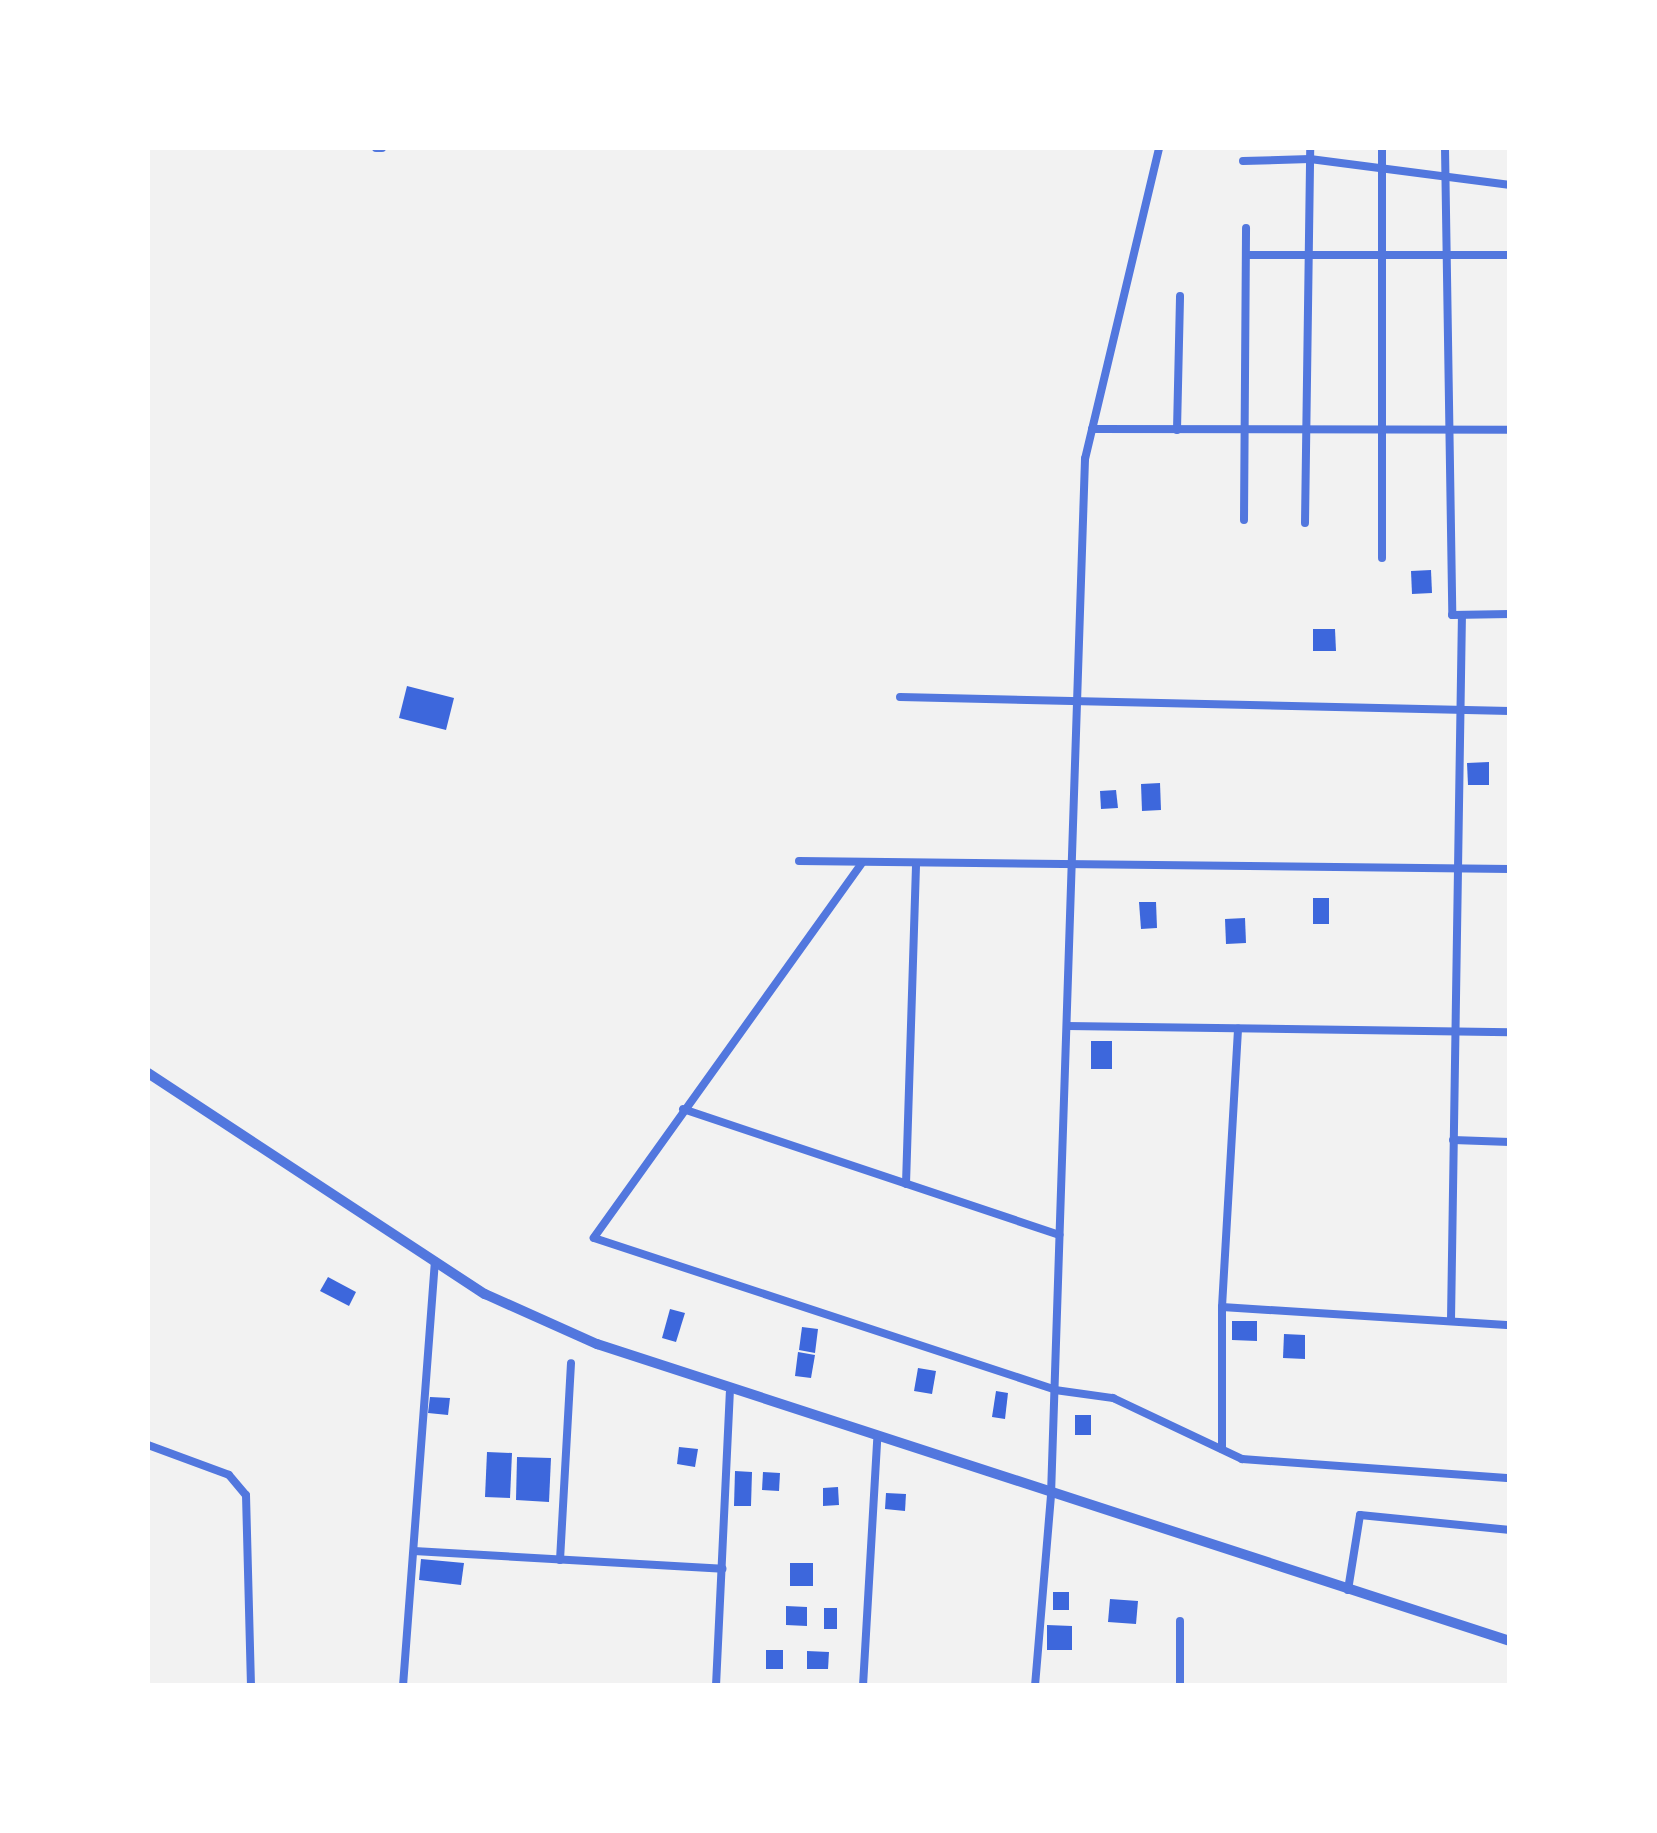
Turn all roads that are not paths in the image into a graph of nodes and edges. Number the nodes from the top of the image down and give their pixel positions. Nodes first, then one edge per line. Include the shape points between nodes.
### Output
1 (1159, 148) edge
2 (1310, 148) edge
3 (1382, 148) edge
4 (1445, 148) edge
5 (1310, 159) junction
6 (1243, 161) dead end
7 (1382, 168) junction
8 (1445, 177) junction
9 (1510, 185) edge
10 (1246, 228) dead end
11 (1246, 255) junction
12 (1310, 256) junction
13 (1383, 256) junction
14 (1446, 256) junction
15 (1510, 256) edge
16 (1180, 296) dead end
17 (1092, 430) junction
18 (1178, 430) junction
19 (1245, 430) junction
20 (1309, 430) junction
21 (1383, 430) junction
22 (1448, 430) junction
23 (1510, 430) edge
24 (1244, 520) dead end
25 (1306, 523) dead end
26 (1382, 558) dead end
27 (1462, 614) junction
28 (1510, 614) edge
29 (900, 697) dead end
30 (1080, 702) junction
31 (1460, 708) junction
32 (1510, 711) edge
33 (799, 861) dead end
34 (862, 863) junction
35 (916, 864) junction
36 (1069, 867) junction
37 (1457, 868) junction
38 (1510, 870) edge
39 (1066, 1026) junction
40 (1238, 1028) junction
41 (1454, 1030) junction
42 (1510, 1032) edge
43 (148, 1073) edge
44 (683, 1110) junction
45 (1453, 1140) junction
46 (1510, 1142) edge
47 (906, 1184) junction
48 (1060, 1235) junction
49 (435, 1260) junction
50 (1222, 1307) junction
51 (1450, 1320) junction
52 (1510, 1325) edge
53 (571, 1363) dead end
54 (1055, 1390) junction
55 (730, 1392) junction
56 (877, 1440) junction
57 (148, 1445) edge
58 (1222, 1449) junction
59 (1510, 1478) edge
60 (1050, 1496) junction
61 (1510, 1530) edge
62 (414, 1551) junction
63 (560, 1560) junction
64 (722, 1569) junction
65 (1348, 1590) junction
66 (1180, 1621) dead end
67 (1510, 1641) edge
68 (251, 1686) edge
69 (403, 1686) edge
70 (716, 1686) edge
71 (863, 1686) edge
72 (1035, 1686) edge
73 (1180, 1686) edge

1 - 17 street
2 - 5 street
3 - 7 street
4 - 8 street
5 - 6 street
5 - 7 street
5 - 12 street
7 - 8 street
7 - 13 street
8 - 9 street
8 - 14 street
10 - 11 street
11 - 12 street
11 - 19 street
12 - 13 street
12 - 20 street
13 - 14 street
13 - 21 street
14 - 15 street
14 - 22 street
16 - 18 street
17 - 18 street
17 - 30 street via 1078,617
18 - 19 street
19 - 20 street
19 - 24 street
20 - 21 street
20 - 25 street
21 - 22 street
21 - 26 street
22 - 23 street
22 - 27 street via 1452,614
27 - 28 street
27 - 31 street
29 - 30 street
30 - 31 street
30 - 36 street
31 - 32 street
31 - 37 street
33 - 34 street
34 - 35 street
34 - 44 street
35 - 36 street
35 - 47 street
36 - 37 street
36 - 39 street
37 - 38 street
37 - 41 street
39 - 40 street
39 - 48 street
40 - 41 street
40 - 50 street
41 - 42 street
41 - 45 street
43 - 49 street
44 - 47 street
44 - 54 street via 594,1238
45 - 46 street
45 - 51 street
47 - 48 street
48 - 54 street
49 - 55 street via 517,1308
49 - 62 street
50 - 51 street
50 - 58 street
51 - 52 street
53 - 63 street
54 - 58 street via 1113,1398
54 - 60 street
55 - 56 street
55 - 64 street
56 - 60 street
56 - 71 street
57 - 68 street via 229,1475 246,1495
58 - 59 street via 1242,1459
60 - 65 street
60 - 72 street
61 - 65 street via 1360,1516
62 - 63 street
62 - 69 street
63 - 64 street
64 - 70 street
65 - 67 street
66 - 73 street

